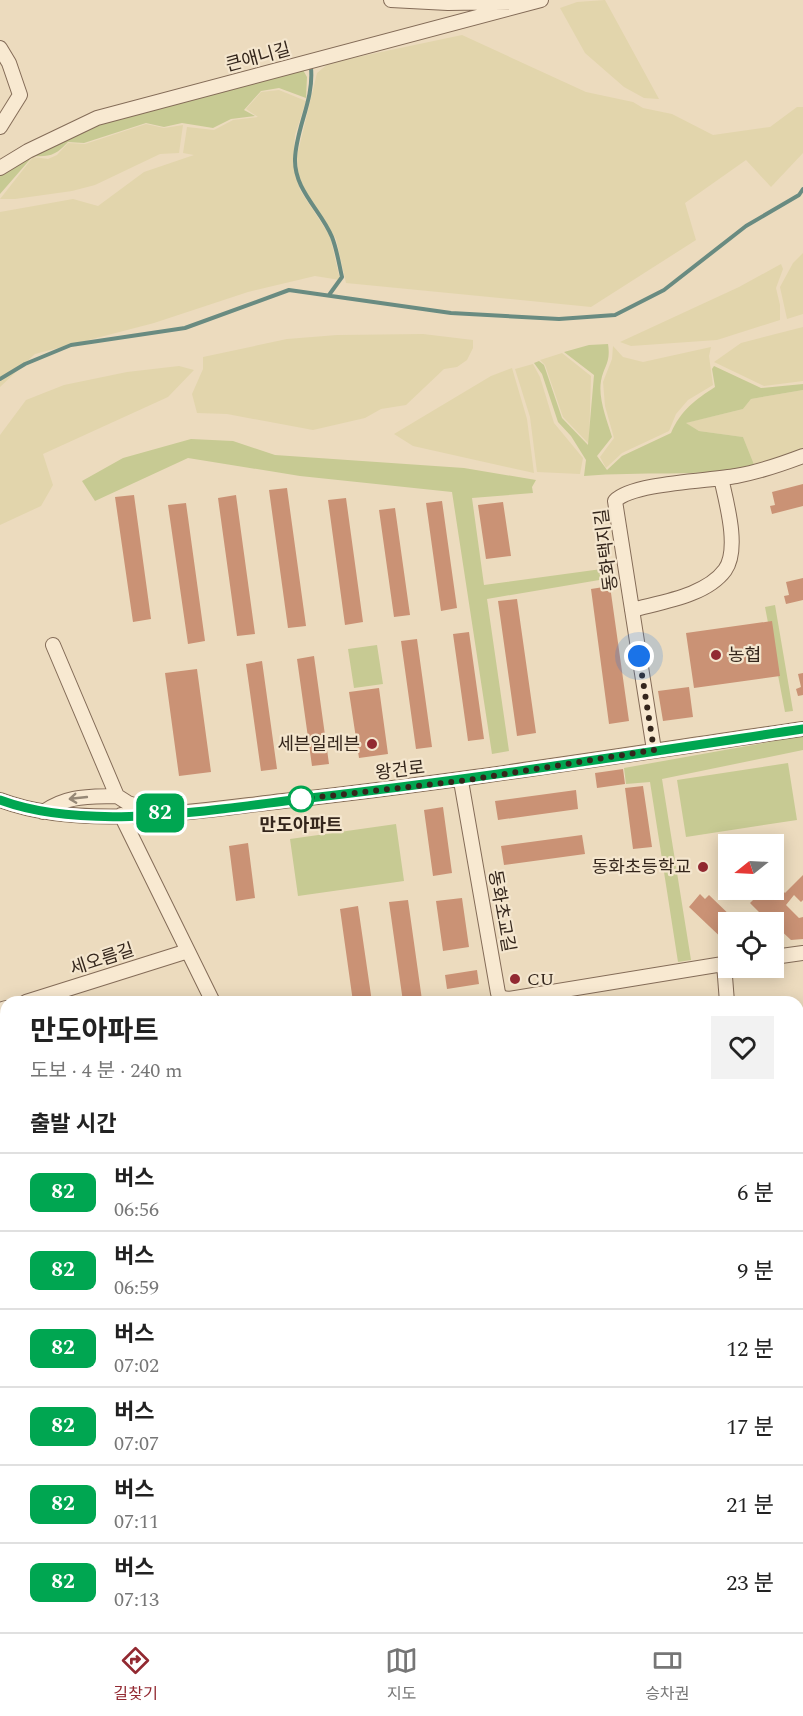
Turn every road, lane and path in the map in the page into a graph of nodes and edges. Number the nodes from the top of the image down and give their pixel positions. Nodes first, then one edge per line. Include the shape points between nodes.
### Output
1 (392, 0) edge
2 (537, 1) edge
3 (0, 48) edge
4 (0, 127) edge
5 (0, 168) edge
6 (803, 456) edge
7 (721, 478) junction
8 (632, 610) junction
9 (53, 645) dead end
10 (803, 729) edge
11 (654, 750) junction
12 (461, 781) junction
13 (117, 796) junction
14 (0, 800) edge
15 (43, 812) junction
16 (160, 813) junction
17 (121, 815) junction
18 (188, 951) junction
19 (803, 953) edge
20 (784, 956) edge
21 (718, 965) edge
22 (726, 978) edge
23 (45, 996) edge
24 (210, 996) edge
25 (500, 996) edge
26 (530, 996) edge
27 (727, 996) edge

1 - 2 street, 큰애니길
2 - 5 street, 큰애니길 via 97,118
3 - 4 street via 20,95
6 - 7 street, 동화택지길
7 - 8 street via 730,520 731,546 726,569 704,586 675,599
7 - 8 street, 동화택지길 via 639,488 615,501
8 - 11 street, 동화택지길
9 - 13 street
10 - 11 street, 왕건로
11 - 12 street, 왕건로
12 - 16 street, 왕건로
12 - 25 street, 동화초교길
13 -> 15 street via 71,798
13 - 16 street via 128,804
14 - 15 street, 왕건로
15 - 17 street, 왕건로
16 - 17 street, 왕건로
17 - 18 street
18 - 23 street, 세오름길
18 - 24 street
19 - 20 street
21 - 26 street, 동화초교길
22 - 27 street

